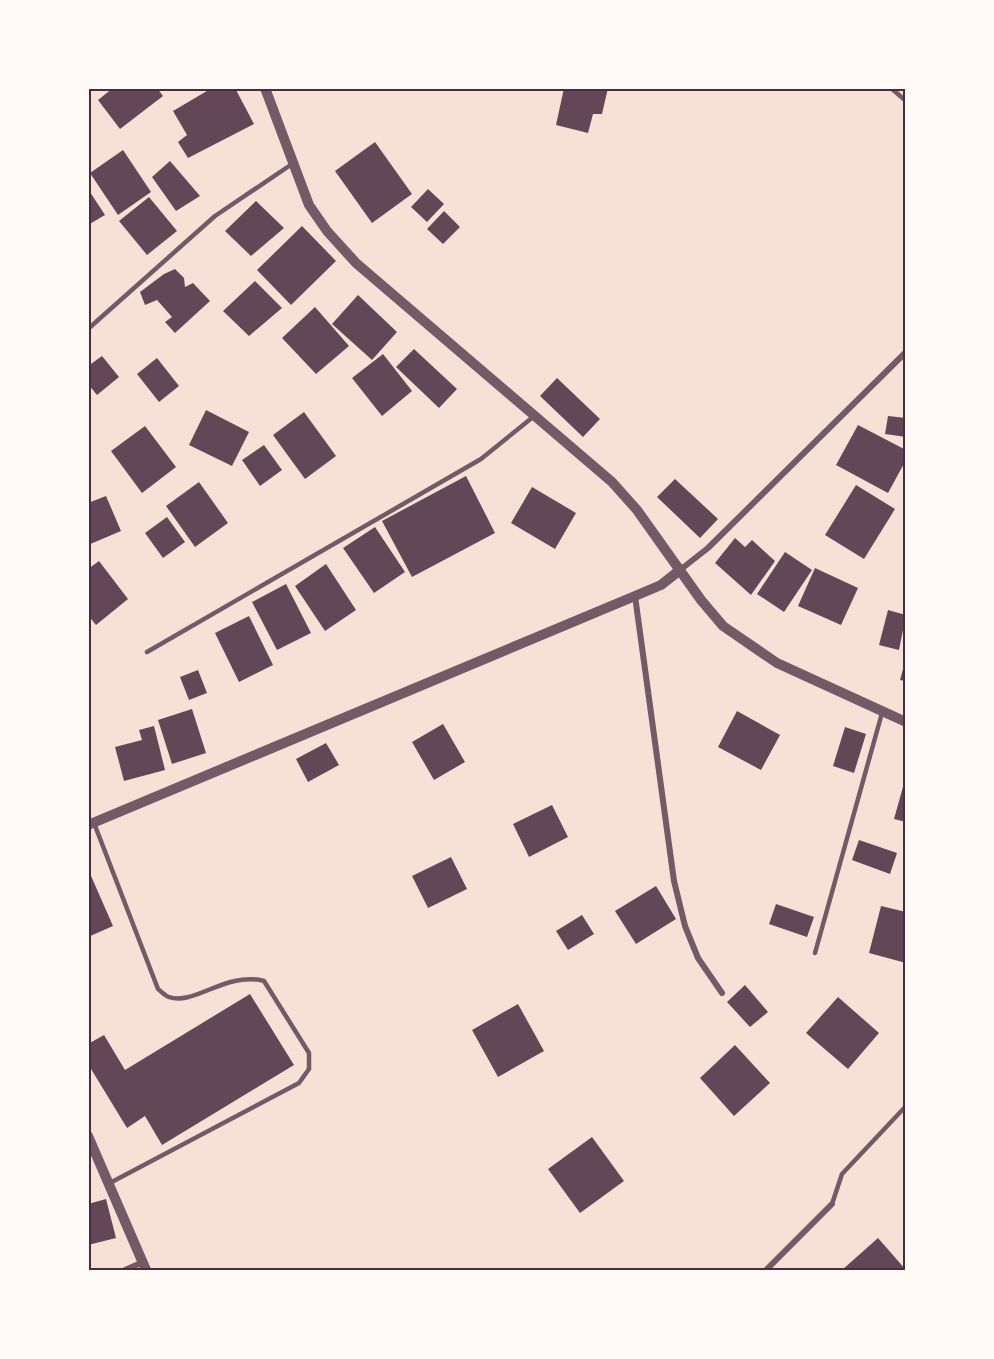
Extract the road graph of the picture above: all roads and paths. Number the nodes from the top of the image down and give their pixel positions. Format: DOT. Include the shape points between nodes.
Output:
graph roads {
  1 [pos="265,88"];
  2 [pos="891,88"];
  3 [pos="906,101"];
  4 [pos="292,164"];
  5 [pos="88,329"];
  6 [pos="906,352"];
  7 [pos="533,417"];
  8 [pos="680,570"];
  9 [pos="635,596"];
  10 [pos="147,652"];
  11 [pos="883,712"];
  12 [pos="906,722"];
  13 [pos="91,824"];
  14 [pos="815,953"];
  15 [pos="722,993"];
  16 [pos="906,1106"];
  17 [pos="88,1136"];
  18 [pos="108,1184"];
  19 [pos="832,1204"];
  20 [pos="143,1267"];
  21 [pos="125,1270"];
  22 [pos="766,1270"];
  1 -- 4 [label="street"];
  2 -- 3 [label="lane"];
  4 -- 5 [label="lane" via="215,216"];
  4 -- 7 [label="street" via="309,205 356,262"];
  6 -- 8 [label="street" via="708,548"];
  7 -- 8 [label="street" via="612,482"];
  7 -- 10 [label="lane" via="480,459"];
  8 -- 9 [label="street" via="661,585"];
  8 -- 11 [label="street" via="716,617 742,640 777,663"];
  9 -- 13 [label="street"];
  9 -- 15 [label="street" via="674,880 685,926 698,958"];
  11 -- 12 [label="street"];
  11 -- 14 [label="lane"];
  13 -- 18 [label="lane" via="158,989 169,997 186,998 238,978 264,981 309,1053 309,1069 299,1083"];
  16 -- 19 [label="lane" via="842,1174"];
  17 -- 18 [label="street"];
  18 -- 20 [label="street"];
  19 -- 22 [label="street"];
  20 -- 21 [label="street"];
}
